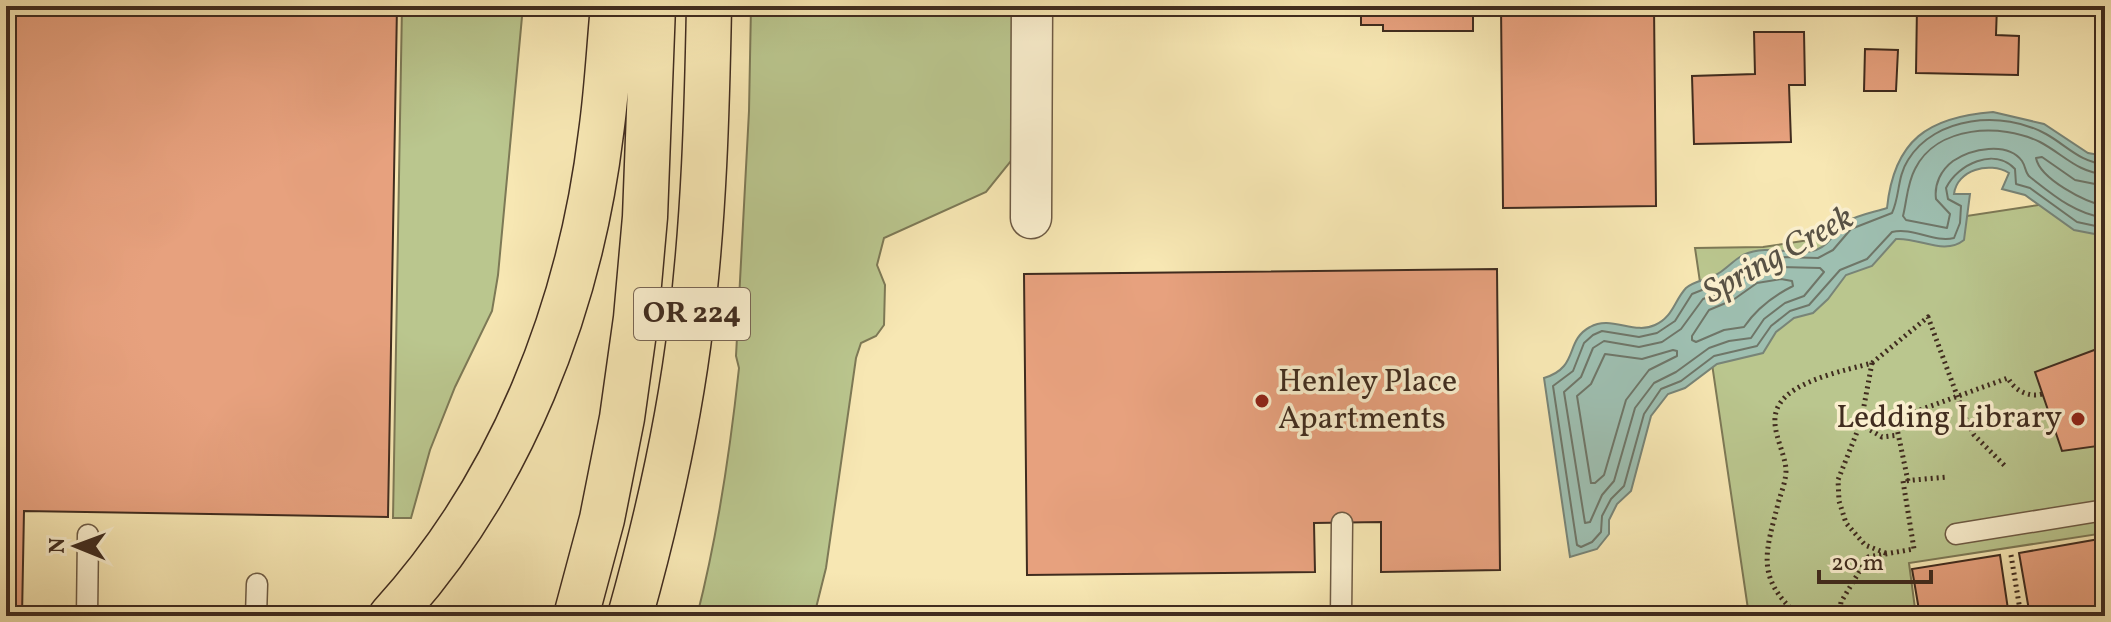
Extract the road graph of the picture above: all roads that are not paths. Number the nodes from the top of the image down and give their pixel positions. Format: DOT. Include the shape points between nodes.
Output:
graph roads {
  1 [pos="613,6"];
  2 [pos="653,6"];
  3 [pos="709,6"];
  4 [pos="1032,6"];
  5 [pos="1031,218"];
  6 [pos="2105,510"];
  7 [pos="1342,523"];
  8 [pos="1956,534"];
  9 [pos="88,535"];
  10 [pos="257,584"];
  11 [pos="87,616"];
  12 [pos="256,616"];
  13 [pos="391,616"];
  14 [pos="576,616"];
  15 [pos="630,616"];
  16 [pos="1341,616"];
  1 -- 13 [label="highway" via="601,135 583,231 546,360 510,442 467,518"];
  2 -- 14 [label="highway, OR 224" via="645,217 634,332 605,504"];
  3 -- 15 [label="highway, OR 224" via="691,322 676,426"];
  4 -- 5 [label="street"];
  6 -- 8 [label="lane"];
  7 -- 16 [label="lane"];
  9 -- 11 [label="lane"];
  10 -- 12 [label="lane"];
}
